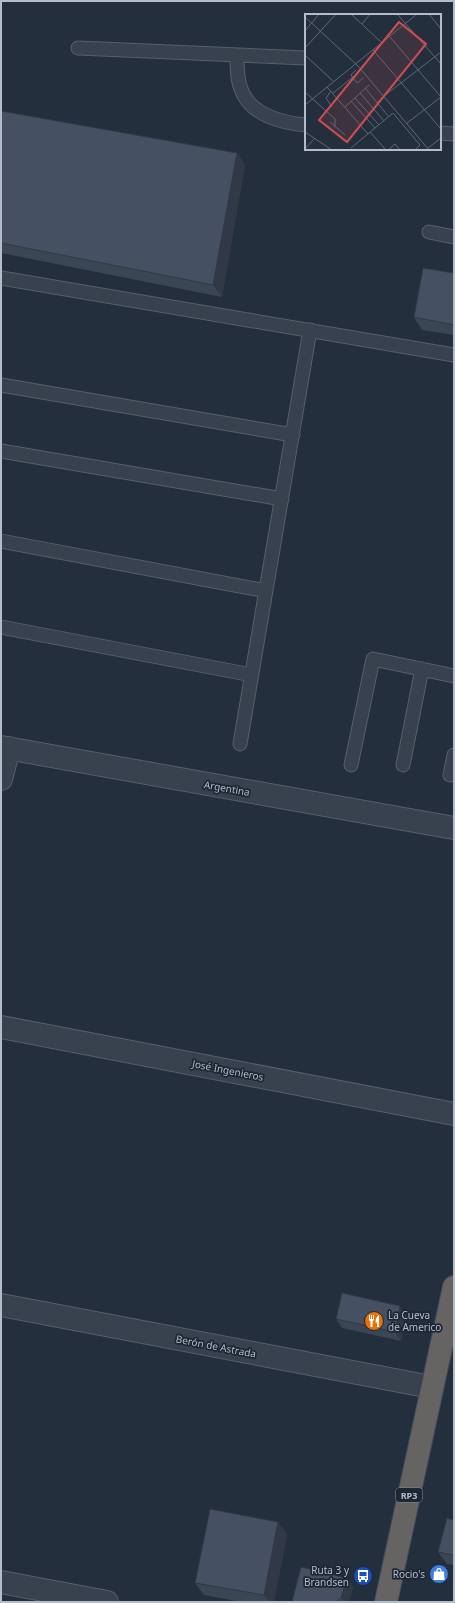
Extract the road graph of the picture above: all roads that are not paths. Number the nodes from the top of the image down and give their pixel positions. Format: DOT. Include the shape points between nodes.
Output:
graph roads {
  1 [pos="78,48"];
  2 [pos="237,55"];
  3 [pos="305,58"];
  4 [pos="305,125"];
  5 [pos="441,133"];
  6 [pos="454,134"];
  7 [pos="429,232"];
  8 [pos="454,237"];
  9 [pos="1,278"];
  10 [pos="310,330"];
  11 [pos="454,355"];
  12 [pos="1,385"];
  13 [pos="293,435"];
  14 [pos="1,451"];
  15 [pos="282,499"];
  16 [pos="1,541"];
  17 [pos="266,591"];
  18 [pos="1,627"];
  19 [pos="422,669"];
  20 [pos="252,675"];
  21 [pos="454,676"];
  22 [pos="240,744"];
  23 [pos="5,748"];
  24 [pos="454,754"];
  25 [pos="352,765"];
  26 [pos="403,765"];
  27 [pos="450,774"];
  28 [pos="1,779"];
  29 [pos="454,828"];
  30 [pos="1,1027"];
  31 [pos="454,1114"];
  32 [pos="454,1287"];
  33 [pos="1,1305"];
  34 [pos="431,1387"];
  35 [pos="1,1582"];
  36 [pos="107,1602"];
  37 [pos="386,1602"];
  1 -- 2 [label="lane"];
  2 -- 3 [label="lane"];
  2 -- 4 [label="lane" via="241,90 251,105 272,119"];
  5 -- 6 [label="lane"];
  7 -- 8 [label="lane"];
  9 -- 10 [label="lane"];
  10 -- 11 [label="lane"];
  10 -- 13 [label="lane"];
  12 -- 13 [label="lane"];
  13 -- 15 [label="lane"];
  14 -- 15 [label="lane"];
  15 -- 17 [label="lane"];
  16 -- 17 [label="lane"];
  17 -- 20 [label="lane"];
  18 -- 20 [label="lane"];
  19 -- 21 [label="lane"];
  19 -- 25 [label="lane" via="373,659"];
  19 -- 26 [label="lane"];
  20 -- 22 [label="lane"];
  23 -- 28 [label="street"];
  23 -- 29 [label="street, Argentina"];
  24 -- 27 [label="lane"];
  30 -- 31 [label="street, José Ingenieros"];
  32 -- 34 [label="highway, RP3"];
  33 -- 34 [label="street, Berón de Astrada"];
  34 -- 37 [label="highway, RP3"];
  35 -- 36 [label="street"];
}
